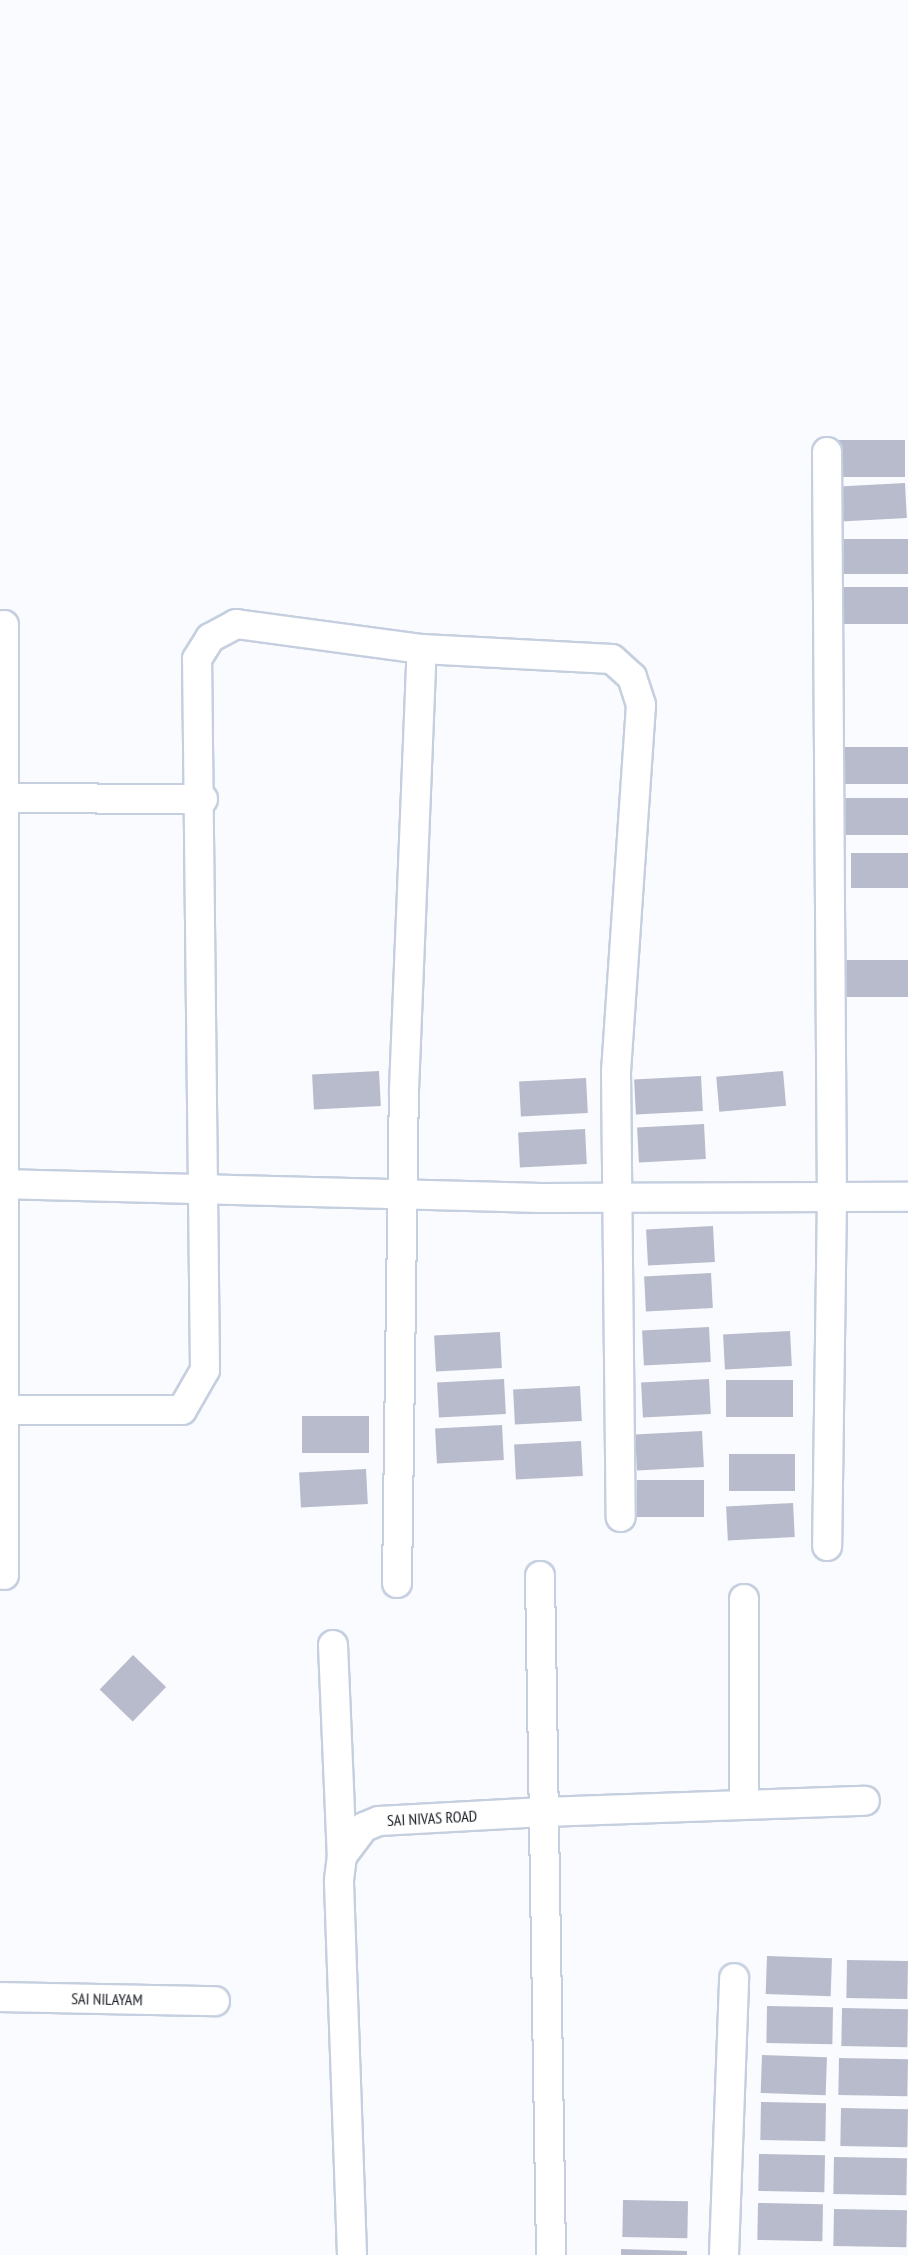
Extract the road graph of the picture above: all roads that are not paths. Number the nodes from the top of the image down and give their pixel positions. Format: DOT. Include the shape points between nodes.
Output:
graph roads {
  1 [pos="827,452"];
  2 [pos="3,625"];
  3 [pos="422,649"];
  4 [pos="2,798"];
  5 [pos="202,799"];
  6 [pos="1,954"];
  7 [pos="1,1184"];
  8 [pos="202,1189"];
  9 [pos="404,1194"];
  10 [pos="832,1197"];
  11 [pos="908,1197"];
  12 [pos="615,1198"];
  13 [pos="2,1410"];
  14 [pos="621,1517"];
  15 [pos="827,1546"];
  16 [pos="4,1575"];
  17 [pos="540,1576"];
  18 [pos="398,1583"];
  19 [pos="744,1599"];
  20 [pos="333,1645"];
  21 [pos="744,1801"];
  22 [pos="865,1801"];
  23 [pos="544,1812"];
  24 [pos="342,1856"];
  25 [pos="734,1978"];
  26 [pos="0,1996"];
  27 [pos="215,2001"];
  28 [pos="352,2255"];
  29 [pos="551,2255"];
  30 [pos="724,2255"];
  1 -- 10 [label="street"];
  2 -- 4 [label="street"];
  3 -- 5 [label="street" via="236,624 210,638 197,659"];
  3 -- 9 [label="street"];
  3 -- 12 [label="street" via="612,659 632,678 641,705 616,1072"];
  4 -- 5 [label="street"];
  4 -- 6 [label="street"];
  5 -- 8 [label="street"];
  6 -- 7 [label="street"];
  7 -- 8 [label="street"];
  7 -- 13 [label="street"];
  8 -- 9 [label="street"];
  8 -- 13 [label="street" via="206,1370 182,1410"];
  9 -- 12 [label="street"];
  9 -- 18 [label="street"];
  10 -- 11 [label="street"];
  10 -- 12 [label="street"];
  10 -- 15 [label="street"];
  12 -- 14 [label="street"];
  13 -- 16 [label="street"];
  17 -- 23 [label="street"];
  19 -- 21 [label="street"];
  20 -- 24 [label="street"];
  21 -- 22 [label="street, SAI NIVAS ROAD"];
  21 -- 23 [label="street, SAI NIVAS ROAD"];
  23 -- 24 [label="street, SAI NIVAS ROAD" via="379,1821 364,1827"];
  23 -- 29 [label="street"];
  24 -- 28 [label="street"];
  25 -- 30 [label="street"];
  26 -- 27 [label="street, SAI NILAYAM"];
}
